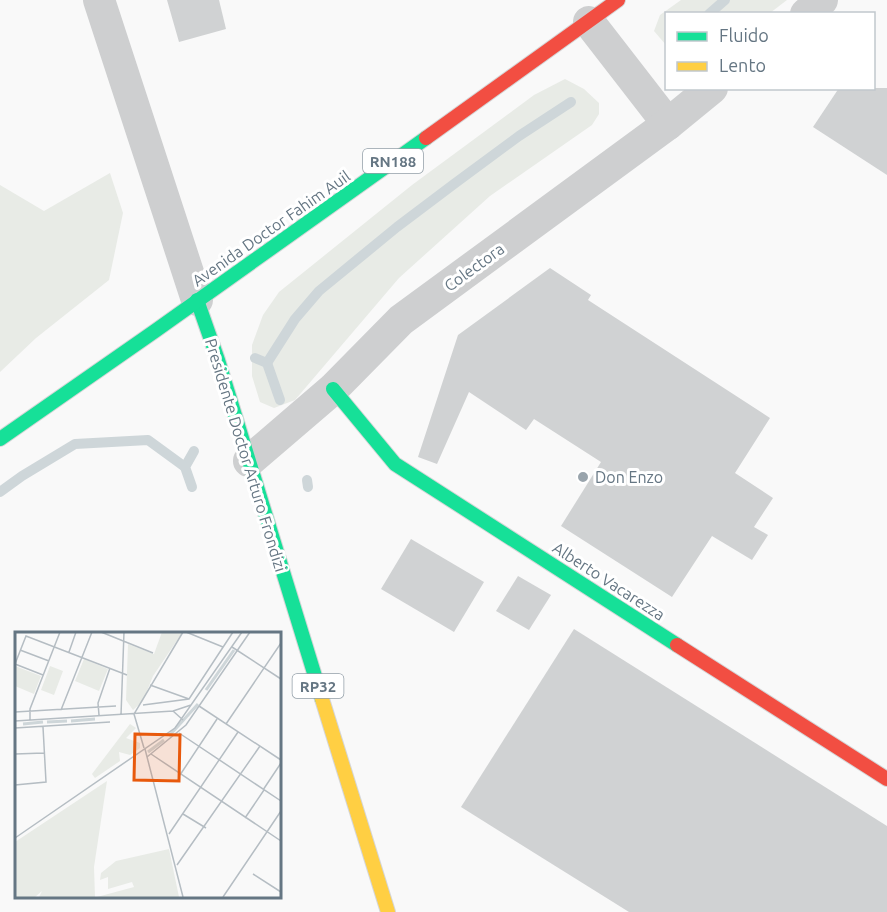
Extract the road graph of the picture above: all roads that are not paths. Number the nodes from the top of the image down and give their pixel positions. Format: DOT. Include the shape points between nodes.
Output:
graph roads {
  1 [pos="99,0"];
  2 [pos="618,0"];
  3 [pos="822,0"];
  4 [pos="808,12"];
  5 [pos="589,22"];
  6 [pos="710,90"];
  7 [pos="668,124"];
  8 [pos="197,300"];
  9 [pos="333,389"];
  10 [pos="0,439"];
  11 [pos="249,461"];
  12 [pos="887,779"];
  13 [pos="388,912"];
  1 -- 8 [label="street, Presidente Doctor Arturo Frondizi"];
  2 -- 5 [label="main road, Avenida Doctor Fahim Auil / RN188"];
  3 -- 4 [label="street"];
  5 -- 7 [label="street"];
  5 -- 8 [label="main road, Avenida Doctor Fahim Auil / RN188"];
  6 -- 7 [label="street, Colectora"];
  7 -- 9 [label="street, Colectora" via="401,321"];
  8 -- 10 [label="main road, Avenida Doctor Fahim Auil / RN188"];
  8 -- 11 [label="main road, Presidente Doctor Arturo Frondizi / RP32"];
  9 -- 11 [label="street, Colectora"];
  9 -- 12 [label="main road, Alberto Vacarezza" via="395,464"];
  11 -- 13 [label="main road, Presidente Doctor Arturo Frondizi / RP32"];
}
